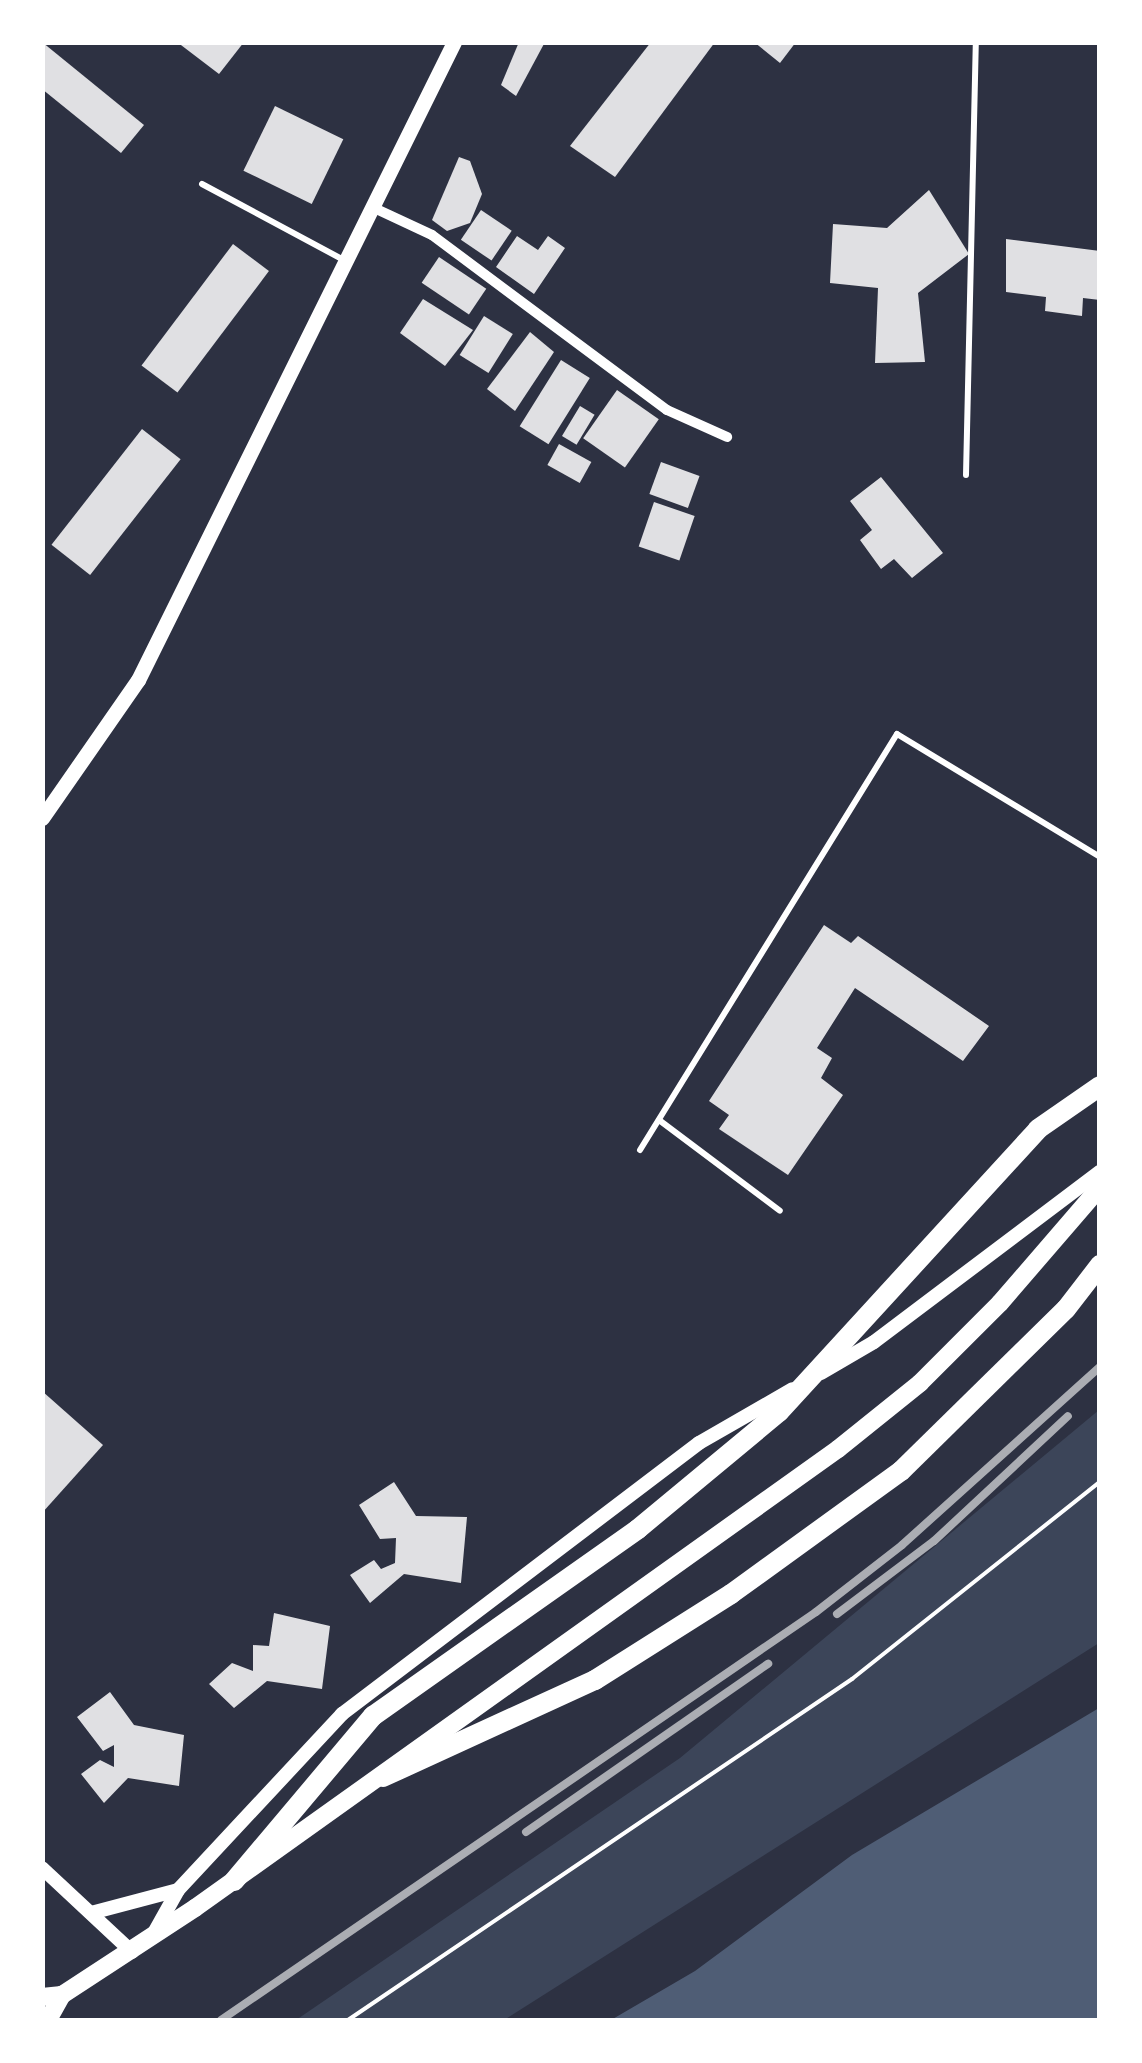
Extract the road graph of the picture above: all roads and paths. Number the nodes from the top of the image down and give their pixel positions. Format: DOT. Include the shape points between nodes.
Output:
graph roads {
  1 [pos="454,42"];
  2 [pos="976,42"];
  3 [pos="202,184"];
  4 [pos="372,207"];
  5 [pos="345,261"];
  6 [pos="728,437"];
  7 [pos="966,475"];
  8 [pos="42,818"];
  9 [pos="1100,856"];
  10 [pos="1100,1086"];
  11 [pos="659,1120"];
  12 [pos="640,1150"];
  13 [pos="1100,1172"];
  14 [pos="1100,1187"];
  15 [pos="780,1212"];
  16 [pos="1100,1265"];
  17 [pos="1100,1482"];
  18 [pos="383,1777"];
  19 [pos="42,1868"];
  20 [pos="234,1882"];
  21 [pos="178,1890"];
  22 [pos="91,1914"];
  23 [pos="152,1938"];
  24 [pos="132,1952"];
  25 [pos="62,1995"];
  26 [pos="42,1997"];
  27 [pos="48,2020"];
  28 [pos="348,2020"];
  1 -- 4 [label="main road"];
  2 -- 7 [label="lane"];
  3 -- 5 [label="lane"];
  4 -- 5 [label="main road"];
  4 -- 6 [label="street" via="432,235 667,410"];
  5 -- 8 [label="main road" via="138,680"];
  9 -- 11 [label="lane" via="897,734"];
  10 -- 20 [label="highway" via="1038,1129 779,1412 638,1529 372,1716"];
  11 -- 12 [label="lane"];
  11 -- 15 [label="lane"];
  13 -- 21 [label="street" via="874,1342 699,1443 342,1714"];
  14 -- 18 [label="main road" via="920,1383 716,1541"];
  16 -- 18 [label="highway" via="1066,1309 901,1471 731,1594 594,1680"];
  17 -- 28 [label="path" via="852,1679"];
  18 -- 20 [label="main road"];
  19 -- 22 [label="street"];
  20 -- 23 [label="main road"];
  21 -- 22 [label="street"];
  21 -- 23 [label="street"];
  22 -- 24 [label="street"];
  23 -- 24 [label="main road"];
  24 -- 25 [label="main road"];
  25 -- 26 [label="main road"];
  25 -- 27 [label="main road"];
}
